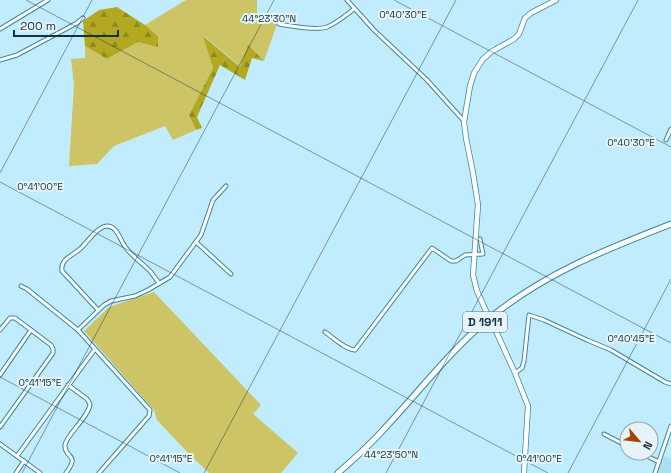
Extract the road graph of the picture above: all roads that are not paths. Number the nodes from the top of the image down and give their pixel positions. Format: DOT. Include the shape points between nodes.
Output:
graph roads {
  1 [pos="48,0"];
  2 [pos="347,0"];
  3 [pos="556,0"];
  4 [pos="354,9"];
  5 [pos="83,18"];
  6 [pos="280,24"];
  7 [pos="0,29"];
  8 [pos="0,60"];
  9 [pos="464,122"];
  10 [pos="671,129"];
  11 [pos="666,140"];
  12 [pos="226,186"];
  13 [pos="671,224"];
  14 [pos="480,239"];
  15 [pos="196,242"];
  16 [pos="474,254"];
  17 [pos="231,274"];
  18 [pos="160,283"];
  19 [pos="21,286"];
  20 [pos="98,310"];
  21 [pos="0,330"];
  22 [pos="31,330"];
  23 [pos="78,330"];
  24 [pos="325,332"];
  25 [pos="95,349"];
  26 [pos="515,373"];
  27 [pos="0,374"];
  28 [pos="671,384"];
  29 [pos="68,385"];
  30 [pos="671,426"];
  31 [pos="0,427"];
  32 [pos="604,434"];
  33 [pos="619,442"];
  34 [pos="0,444"];
  35 [pos="17,456"];
  36 [pos="24,461"];
  37 [pos="659,462"];
  38 [pos="16,473"];
  39 [pos="40,473"];
  40 [pos="66,473"];
  41 [pos="99,473"];
  42 [pos="338,473"];
  43 [pos="524,473"];
  44 [pos="655,473"];
  1 -- 7 [label="street"];
  2 -- 4 [label="street"];
  3 -- 9 [label="street" via="531,12 519,34 490,52 478,65 470,86"];
  4 -- 6 [label="street" via="327,27 295,28"];
  4 -- 9 [label="street" via="426,80"];
  5 -- 8 [label="street" via="17,55"];
  9 -- 16 [label="street" via="478,205"];
  10 -- 11 [label="street"];
  12 -- 15 [label="street" via="213,200 204,228"];
  13 -- 42 [label="main road, D 1911" via="583,260 550,277 486,321 383,430"];
  14 -- 16 [label="street" via="483,254"];
  15 -- 17 [label="street"];
  15 -- 18 [label="street" via="175,272"];
  16 -- 24 [label="street" via="451,261 432,248 355,350"];
  16 -- 26 [label="street, bridge" via="475,284"];
  18 -- 20 [label="street" via="135,296 111,301"];
  18 -- 20 [label="street" via="124,245 121,237 112,228 104,227 67,258 62,267 62,271"];
  19 -- 23 [label="street"];
  20 -- 23 [label="street"];
  21 -- 22 [label="street" via="12,317"];
  22 -- 27 [label="street"];
  22 -- 31 [label="street" via="51,345 53,353"];
  23 -- 25 [label="street"];
  25 -- 29 [label="street"];
  25 -- 41 [label="street" via="150,410 149,416"];
  26 -- 28 [label="street" via="522,368 524,361 529,315 611,350"];
  26 -- 43 [label="street" via="528,406"];
  29 -- 35 [label="street"];
  29 -- 40 [label="street" via="90,404 66,442 66,450 73,459"];
  30 -- 37 [label="street"];
  32 -- 33 [label="street"];
  34 -- 35 [label="street"];
  35 -- 36 [label="street"];
  36 -- 38 [label="street"];
  36 -- 39 [label="street"];
  37 -- 44 [label="street"];
}
